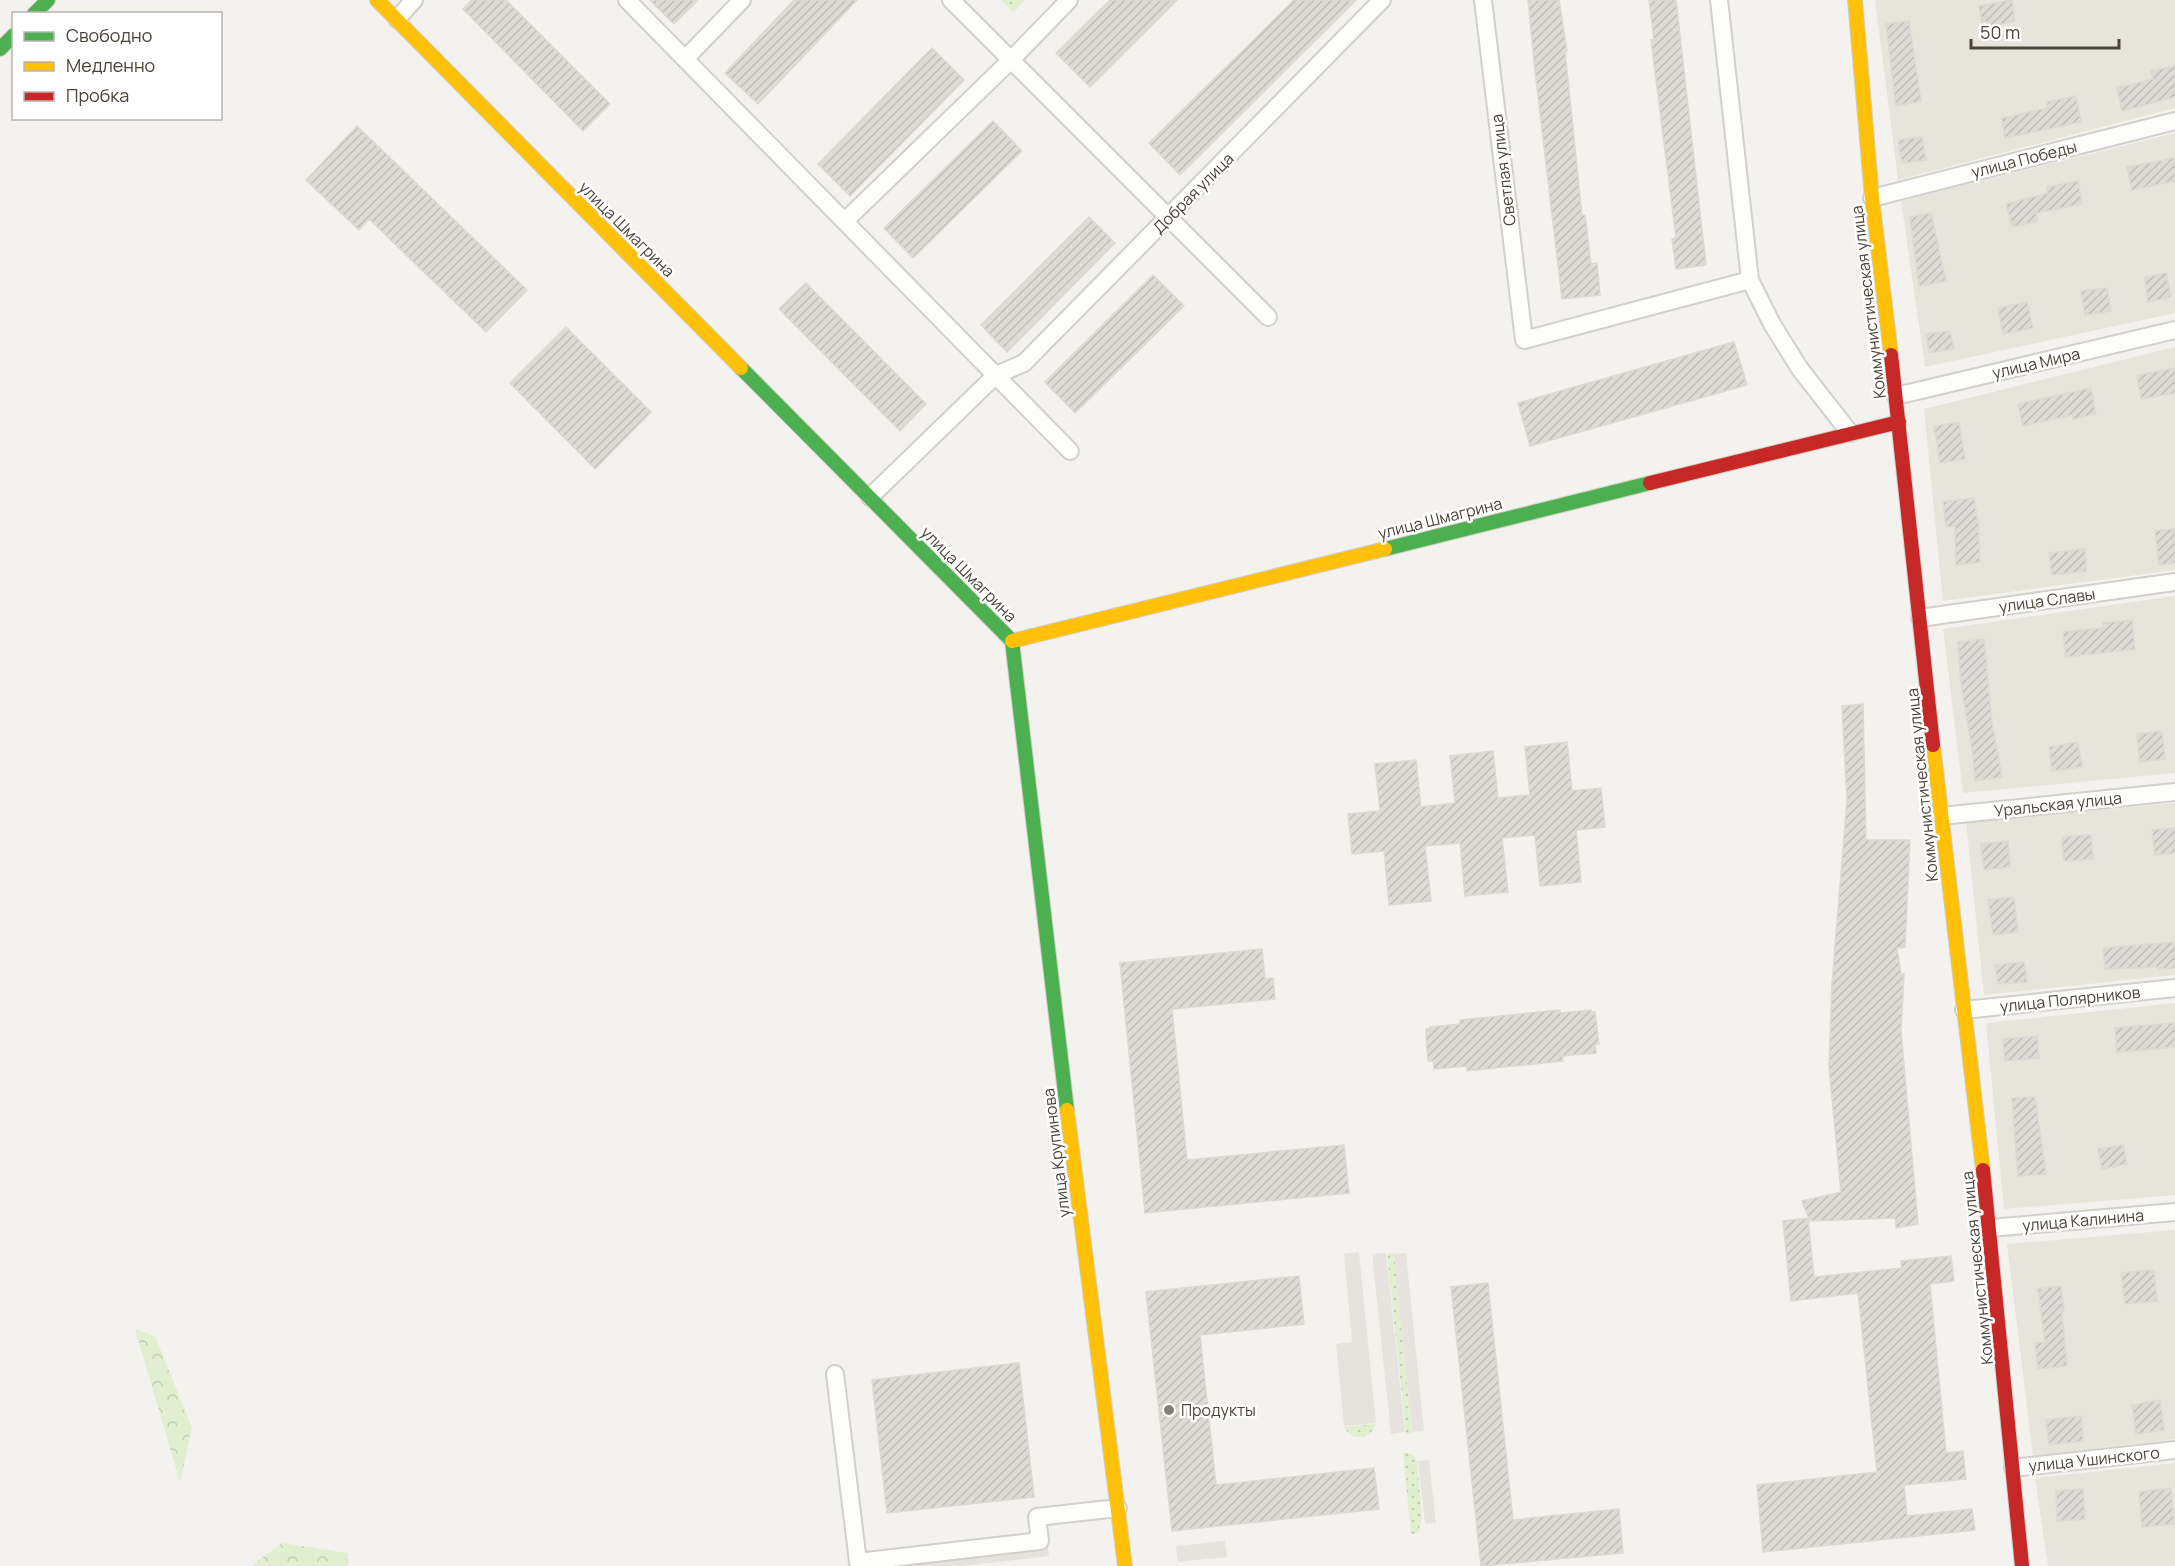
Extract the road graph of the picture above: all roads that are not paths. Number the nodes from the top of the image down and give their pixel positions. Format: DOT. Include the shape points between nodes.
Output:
graph roads {
  1 [pos="48,0"];
  2 [pos="377,0"];
  3 [pos="414,0"];
  4 [pos="627,0"];
  5 [pos="742,0"];
  6 [pos="951,0"];
  7 [pos="1069,0"];
  8 [pos="1382,0"];
  9 [pos="1483,0"];
  10 [pos="1719,0"];
  11 [pos="1855,0"];
  12 [pos="36,12"];
  13 [pos="397,19"];
  14 [pos="12,37"];
  15 [pos="0,49"];
  16 [pos="685,59"];
  17 [pos="1012,59"];
  18 [pos="2175,121"];
  19 [pos="1872,198"];
  20 [pos="1169,217"];
  21 [pos="845,221"];
  22 [pos="1749,280"];
  23 [pos="1268,317"];
  24 [pos="2175,330"];
  25 [pos="996,375"];
  26 [pos="1896,396"];
  27 [pos="1899,422"];
  28 [pos="1850,433"];
  29 [pos="1070,451"];
  30 [pos="870,497"];
  31 [pos="2175,582"];
  32 [pos="1920,618"];
  33 [pos="1012,641"];
  34 [pos="2175,792"];
  35 [pos="1941,816"];
  36 [pos="2175,988"];
  37 [pos="1964,1010"];
  38 [pos="2175,1212"];
  39 [pos="1990,1228"];
  40 [pos="835,1374"];
  41 [pos="2175,1450"];
  42 [pos="2013,1468"];
  43 [pos="1118,1508"];
  44 [pos="1125,1566"];
  45 [pos="2022,1566"];
  1 -- 12 [label="street"];
  2 -- 13 [label="street, улица Шмагрина"];
  3 -- 13 [label="street"];
  4 -- 16 [label="street"];
  5 -- 16 [label="street"];
  6 -- 17 [label="street"];
  7 -- 17 [label="street"];
  8 -- 20 [label="street, Добрая улица"];
  9 -- 22 [label="street, Светлая улица" via="1524,340"];
  10 -- 22 [label="street"];
  11 -- 19 [label="street, Коммунистическая улица"];
  13 -- 30 [label="street, улица Шмагрина"];
  14 -- 15 [label="street"];
  16 -- 21 [label="street"];
  17 -- 20 [label="street"];
  17 -- 21 [label="street"];
  18 -- 19 [label="street, улица Победы"];
  19 -- 26 [label="street, Коммунистическая улица"];
  20 -- 23 [label="street"];
  20 -- 25 [label="street, Добрая улица" via="1024,363"];
  21 -- 25 [label="street"];
  22 -- 28 [label="street" via="1800,369"];
  24 -- 26 [label="street, улица Мира"];
  25 -- 29 [label="street"];
  25 -- 30 [label="street, Добрая улица"];
  26 -- 27 [label="street, Коммунистическая улица"];
  27 -- 28 [label="street, улица Шмагрина"];
  27 -- 32 [label="street, Коммунистическая улица"];
  28 -- 33 [label="street, улица Шмагрина"];
  30 -- 33 [label="street, улица Шмагрина"];
  31 -- 32 [label="street, улица Славы"];
  32 -- 35 [label="street, Коммунистическая улица"];
  33 -- 43 [label="street, улица Крупинова"];
  34 -- 35 [label="street, Уральская улица"];
  35 -- 37 [label="street, Коммунистическая улица"];
  36 -- 37 [label="street, улица Полярников"];
  37 -- 39 [label="street, Коммунистическая улица"];
  38 -- 39 [label="street, улица Калинина"];
  39 -- 42 [label="street, Коммунистическая улица"];
  40 -- 43 [label="street" via="858,1562 1040,1541 1037,1517"];
  41 -- 42 [label="street, улица Ушинского"];
  42 -- 45 [label="street, Коммунистическая улица"];
  43 -- 44 [label="street, улица Крупинова"];
}
